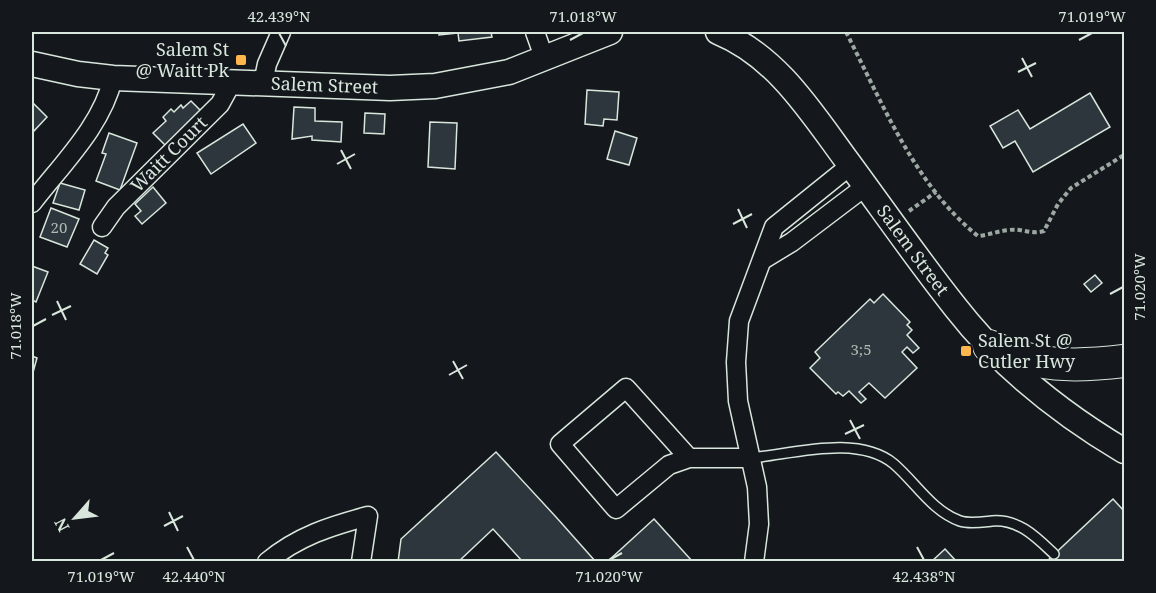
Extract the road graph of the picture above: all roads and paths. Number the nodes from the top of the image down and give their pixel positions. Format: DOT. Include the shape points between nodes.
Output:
graph roads {
  1 [pos="281,32"];
  2 [pos="535,32"];
  3 [pos="610,32"];
  4 [pos="718,32"];
  5 [pos="846,32"];
  6 [pos="545,60"];
  7 [pos="32,64"];
  8 [pos="113,78"];
  9 [pos="232,82"];
  10 [pos="263,83"];
  11 [pos="1125,155"];
  12 [pos="851,165"];
  13 [pos="866,186"];
  14 [pos="936,192"];
  15 [pos="32,203"];
  16 [pos="909,211"];
  17 [pos="102,227"];
  18 [pos="764,259"];
  19 [pos="989,346"];
  20 [pos="1125,361"];
  21 [pos="1125,451"];
  22 [pos="689,458"];
  23 [pos="751,458"];
  24 [pos="1054,555"];
  25 [pos="267,561"];
  26 [pos="361,561"];
  27 [pos="754,561"];
  1 -- 10 [label="street"];
  2 -- 6 [label="street"];
  3 -- 6 [label="main road, Salem Street"];
  4 -- 12 [label="main road, Salem Street" via="749,48 777,71"];
  5 -- 14 [label="path" via="902,140"];
  6 -- 10 [label="main road, Salem Street" via="490,78 435,86"];
  7 -- 8 [label="main road, Salem Street"];
  8 -- 9 [label="main road, Salem Street"];
  8 -- 15 [label="street" via="99,116"];
  9 -- 10 [label="main road, Salem Street"];
  9 -- 17 [label="street, Waitt Court" via="220,104 116,207"];
  11 -- 14 [label="path" via="1071,188 1044,231 1034,234 1023,229 978,236 960,222"];
  12 -- 13 [label="main road, Salem Street"];
  12 -- 18 [label="street" via="774,227"];
  13 -- 18 [label="street" via="792,243"];
  13 -- 19 [label="main road, Salem Street" via="955,308"];
  14 -- 16 [label="path"];
  18 -- 23 [label="street" via="740,321 736,362 738,400"];
  19 -- 20 [label="highway" via="1015,358 1065,366"];
  19 -- 21 [label="main road, Salem Street" via="1040,395"];
  22 -- 22 [label="street" via="669,465 616,509 560,444 626,388"];
  22 -- 23 [label="street"];
  23 -- 24 [label="lane" via="813,449 868,451 892,462 937,509 961,522 998,520 1017,524 1035,535"];
  23 -- 27 [label="street" via="759,524"];
  25 -- 26 [label="street" via="289,544 325,528 368,516"];
}
